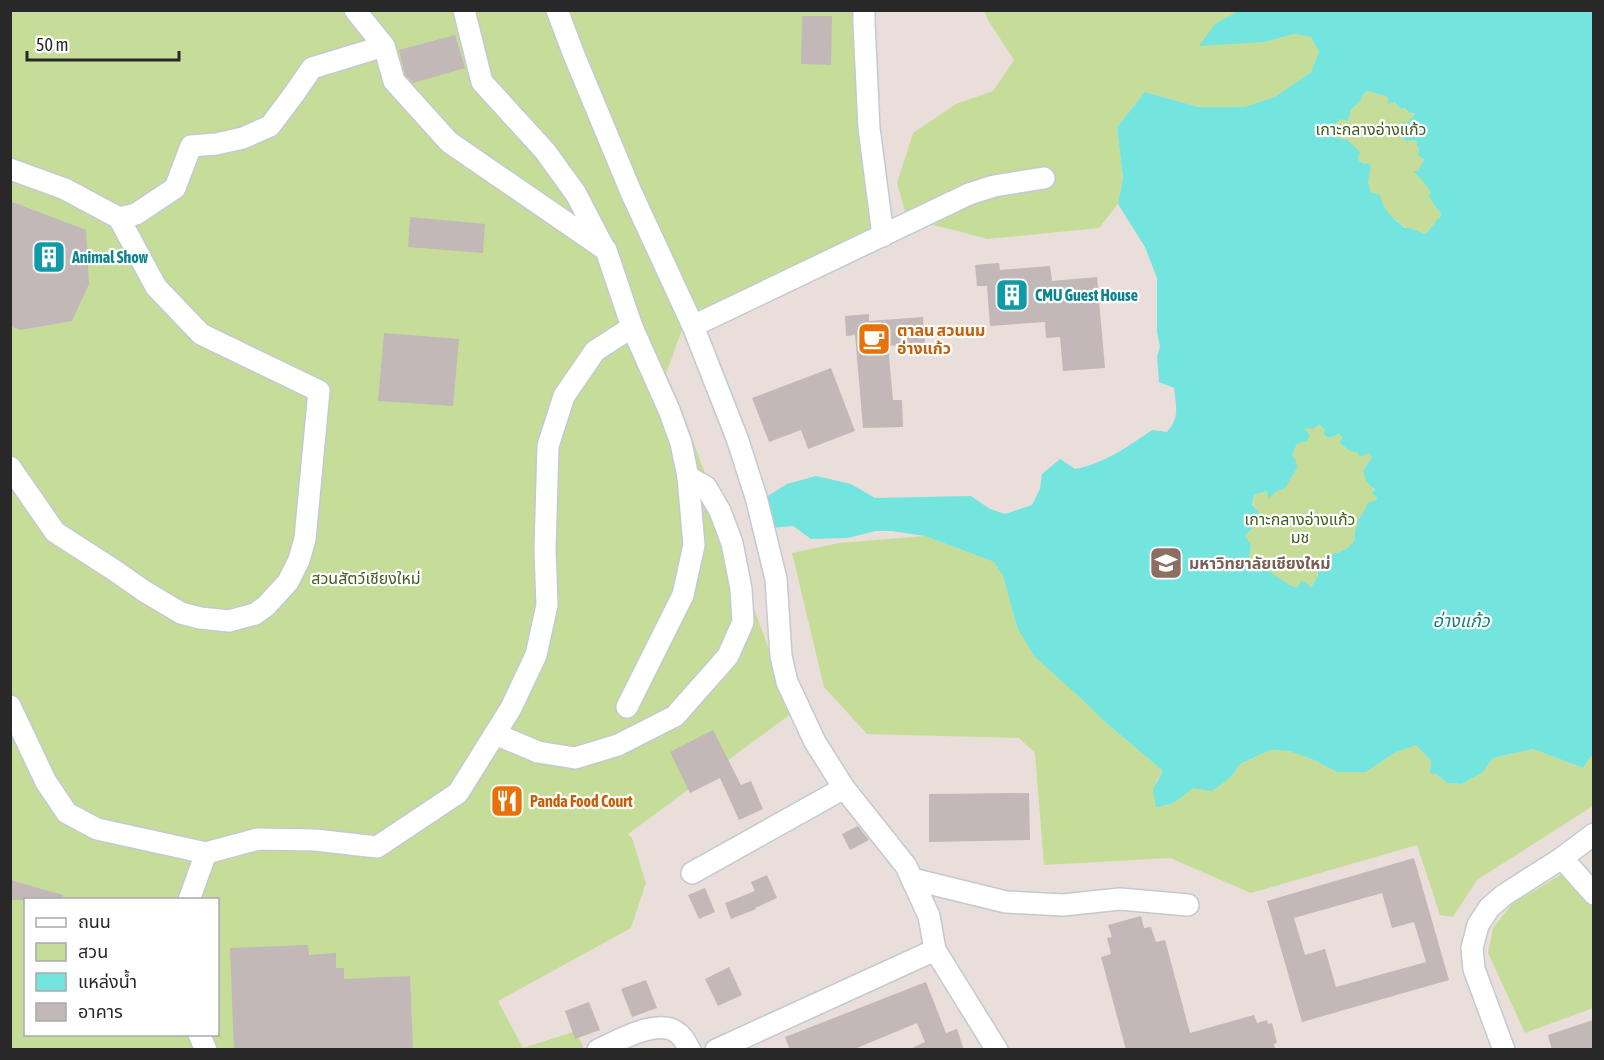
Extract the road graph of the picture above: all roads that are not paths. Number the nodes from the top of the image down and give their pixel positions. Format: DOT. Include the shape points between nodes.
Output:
graph roads {
  1 [pos="355,10"];
  2 [pos="464,10"];
  3 [pos="557,10"];
  4 [pos="864,10"];
  5 [pos="384,46"];
  6 [pos="10,169"];
  7 [pos="1044,178"];
  8 [pos="119,218"];
  9 [pos="883,236"];
  10 [pos="606,250"];
  11 [pos="693,326"];
  12 [pos="632,327"];
  13 [pos="10,467"];
  14 [pos="688,477"];
  15 [pos="10,706"];
  16 [pos="627,706"];
  17 [pos="495,734"];
  18 [pos="844,788"];
  19 [pos="1593,834"];
  20 [pos="206,853"];
  21 [pos="1562,858"];
  22 [pos="692,873"];
  23 [pos="912,879"];
  24 [pos="1593,894"];
  25 [pos="190,898"];
  26 [pos="1188,905"];
  27 [pos="935,950"];
  28 [pos="199,1036"];
  29 [pos="600,1049"];
  30 [pos="206,1050"];
  31 [pos="690,1050"];
  32 [pos="716,1050"];
  33 [pos="997,1050"];
  34 [pos="1504,1050"];
  1 -- 5 [label="street"];
  2 -- 10 [label="street" via="482,82 545,152 576,194"];
  3 -- 11 [label="street" via="631,192"];
  4 -- 9 [label="street" via="869,128"];
  5 -- 8 [label="street" via="312,68 270,126 243,138 191,146 175,188 136,214"];
  5 -- 10 [label="street" via="394,81 449,142"];
  6 -- 8 [label="street" via="65,189"];
  7 -- 9 [label="street" via="969,194"];
  8 -- 13 [label="street" via="156,287 201,334 319,391 305,539 299,561 288,582 255,614 229,621 181,613 55,532"];
  9 -- 11 [label="street"];
  10 -- 12 [label="street"];
  11 -- 18 [label="street" via="756,497 776,579 781,656 788,682 815,742"];
  12 -- 14 [label="street" via="669,410"];
  12 -- 17 [label="street" via="595,351 564,396 548,446 547,605 536,655 512,708"];
  14 -- 16 [label="street" via="694,545 683,595"];
  14 -- 17 [label="street" via="706,488 732,543 743,622 728,656 675,716 618,745 575,758 538,752"];
  15 -- 20 [label="street" via="46,782 67,813 97,829"];
  17 -- 20 [label="street" via="458,793 377,847 258,839"];
  18 -- 22 [label="street"];
  18 -- 23 [label="street"];
  19 -- 21 [label="street"];
  20 -- 25 [label="street"];
  21 -- 24 [label="street"];
  21 -- 34 [label="street" via="1504,895 1489,908 1478,926 1472,948 1474,969"];
  23 -- 26 [label="street" via="1006,902 1063,905 1120,899"];
  23 -- 27 [label="street" via="929,916"];
  27 -- 32 [label="street"];
  27 -- 33 [label="street"];
  28 -- 30 [label="street"];
  29 -- 31 [label="street" via="646,1029 667,1028 679,1033"];
}
